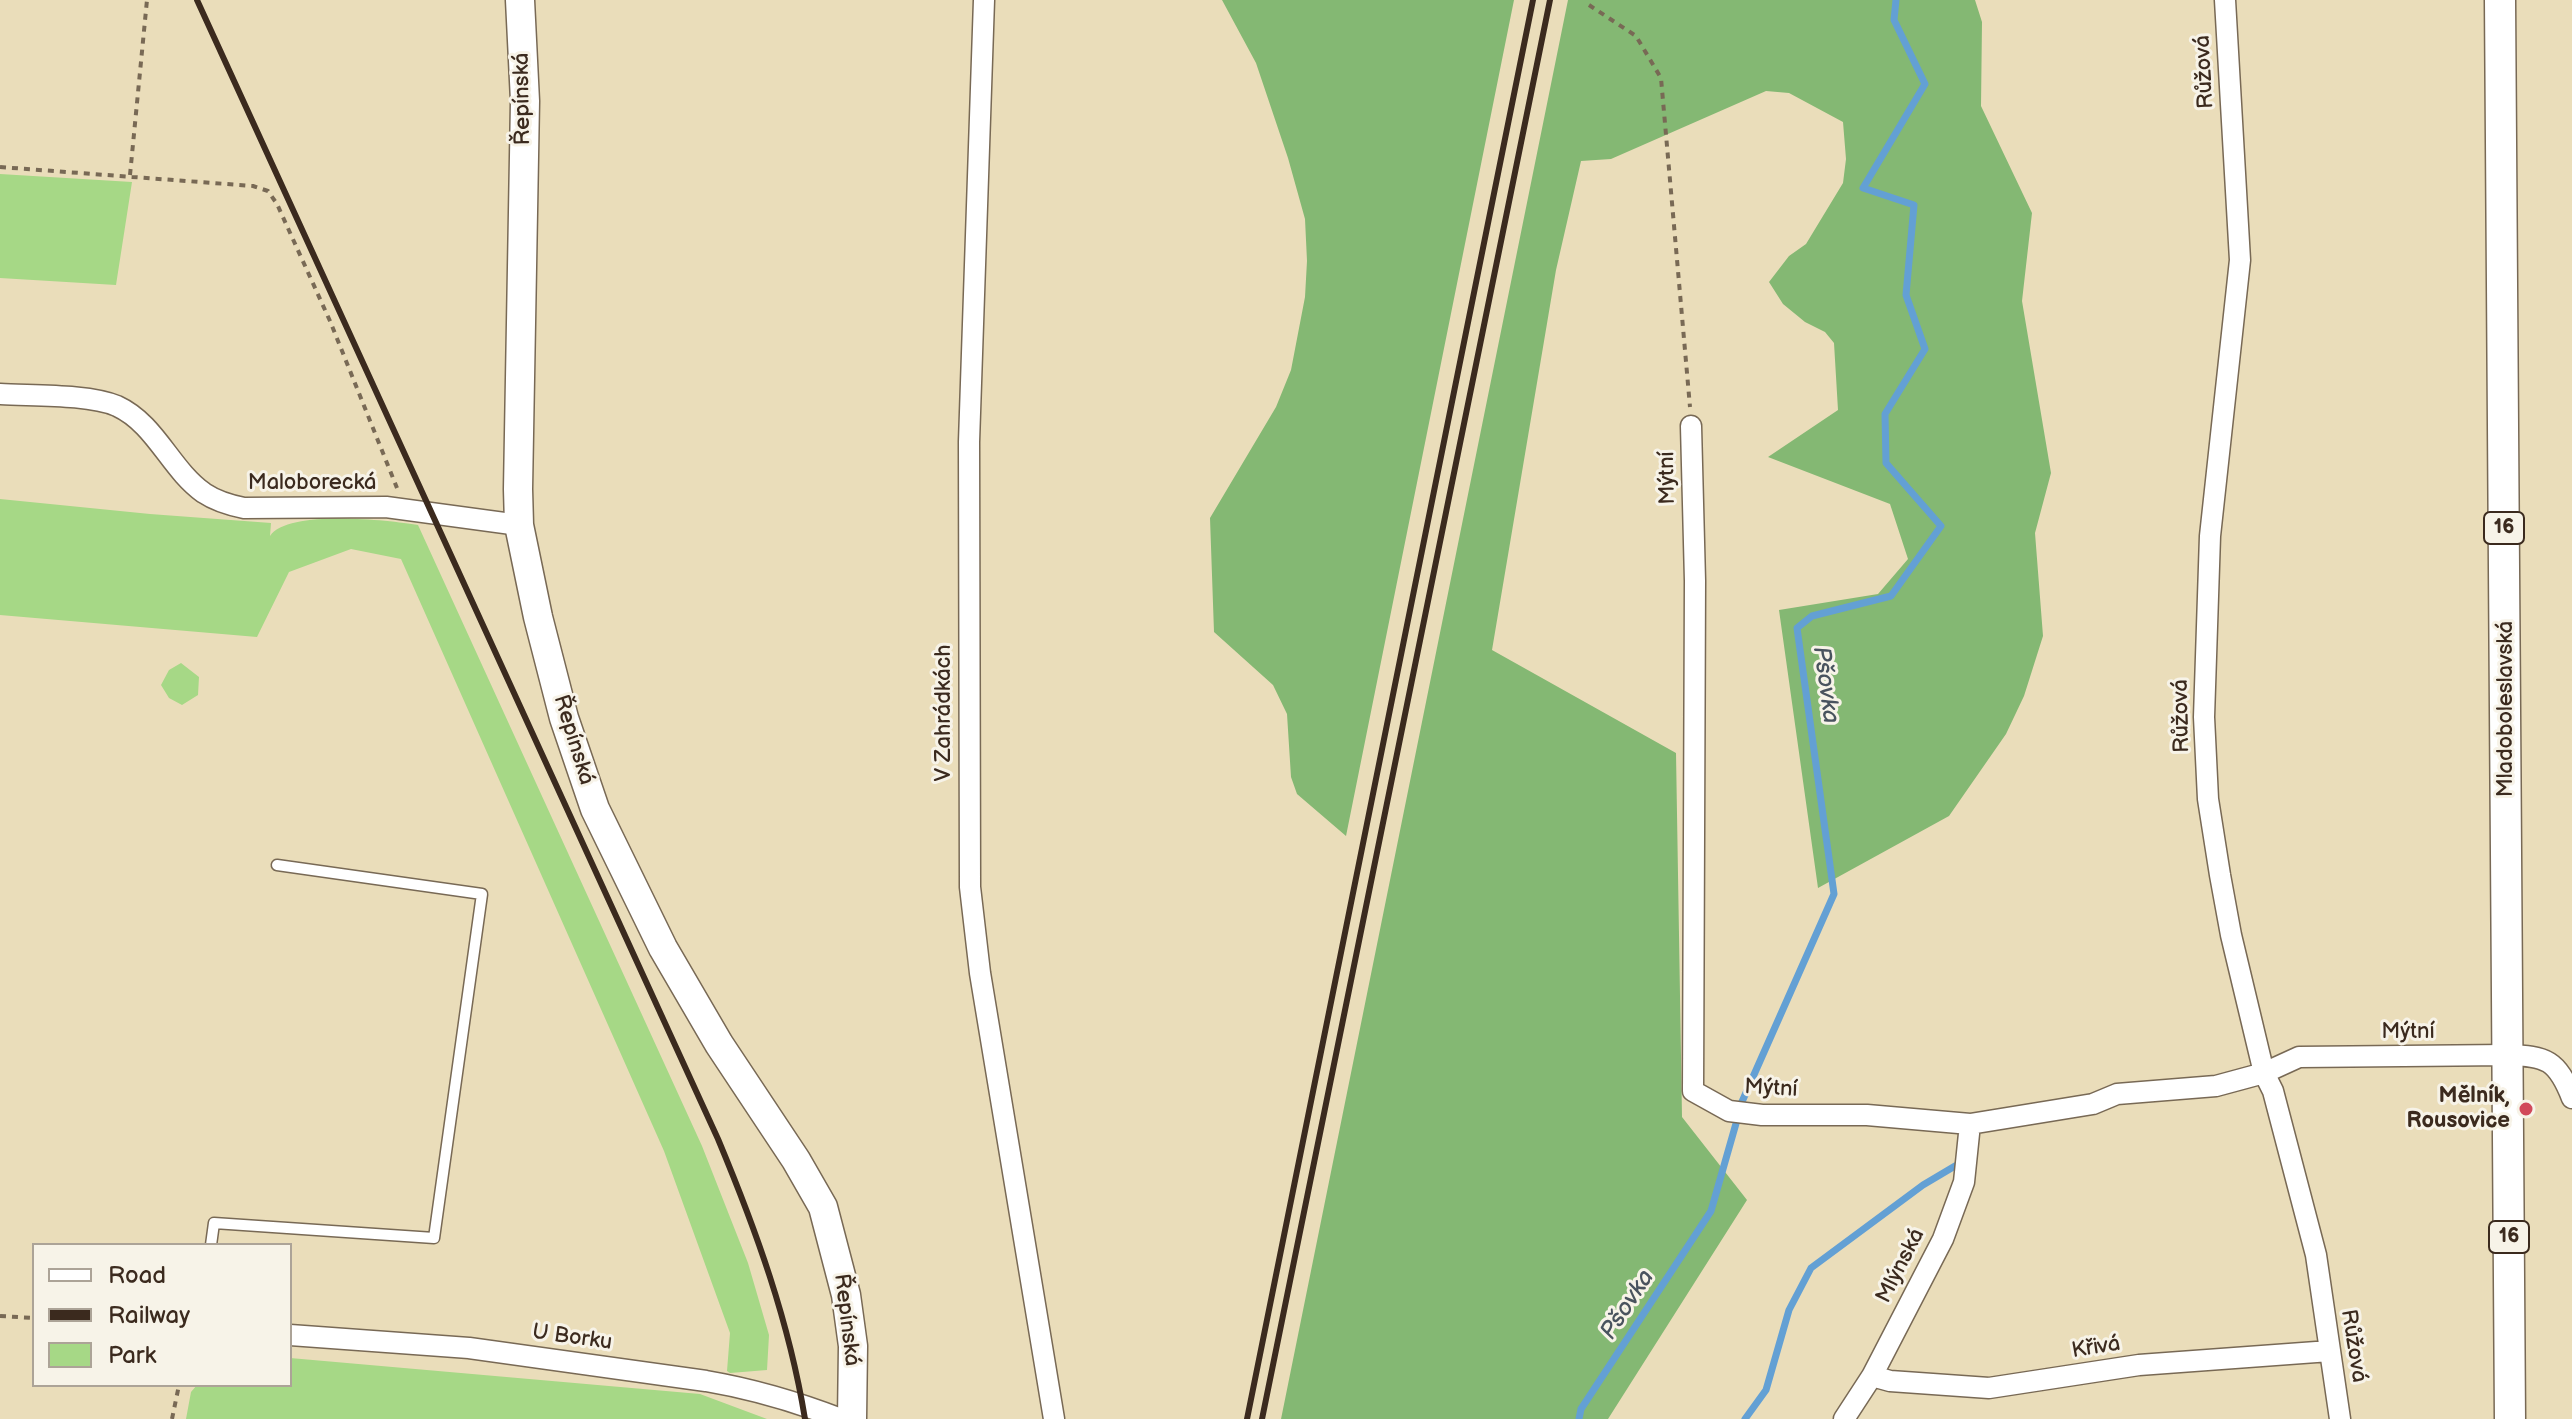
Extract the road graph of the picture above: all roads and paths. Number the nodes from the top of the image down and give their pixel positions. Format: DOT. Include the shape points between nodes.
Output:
graph roads {
  1 [pos="147,0"];
  2 [pos="520,0"];
  3 [pos="984,0"];
  4 [pos="2225,0"];
  5 [pos="2500,0"];
  6 [pos="1589,5"];
  7 [pos="0,167"];
  8 [pos="130,175"];
  9 [pos="0,394"];
  10 [pos="1691,426"];
  11 [pos="405,510"];
  12 [pos="519,525"];
  13 [pos="277,865"];
  14 [pos="2507,1055"];
  15 [pos="2264,1073"];
  16 [pos="2572,1098"];
  17 [pos="1970,1124"];
  18 [pos="211,1243"];
  19 [pos="0,1316"];
  20 [pos="32,1318"];
  21 [pos="292,1335"];
  22 [pos="2330,1351"];
  23 [pos="1872,1376"];
  24 [pos="179,1387"];
  25 [pos="172,1419"];
  26 [pos="841,1419"];
  27 [pos="852,1419"];
  28 [pos="1054,1419"];
  29 [pos="1844,1419"];
  30 [pos="2340,1419"];
  31 [pos="2510,1419"];
  1 -- 8 [label="path"];
  2 -- 12 [label="street, Řepínská" via="525,101"];
  3 -- 28 [label="street, V Zahrádkách" via="969,442 970,887"];
  4 -- 15 [label="street, Růžová" via="2240,260 2210,536 2204,717 2208,799 2220,875"];
  5 -- 14 [label="main road, Mladoboleslavská / 16"];
  6 -- 10 [label="path" via="1636,36 1661,78"];
  7 -- 8 [label="path"];
  8 -- 11 [label="path" via="268,191 330,321"];
  9 -- 11 [label="street, Maloborecká" via="115,405 155,438 187,479 223,504"];
  10 -- 17 [label="street, Mýtní" via="1693,1091 1729,1111 1762,1115 1867,1115"];
  11 -- 12 [label="street, Maloborecká"];
  12 -- 27 [label="street, Řepínská" via="564,718 595,809 663,948 823,1207 853,1346"];
  13 -- 18 [label="lane" via="482,894 434,1238 214,1223"];
  14 -- 15 [label="street, Mýtní" via="2299,1057"];
  14 -- 16 [label="street, Mýtní" via="2538,1056 2554,1066"];
  14 -- 31 [label="main road, Mladoboleslavská / 16"];
  15 -- 17 [label="street, Mýtní" via="2216,1086 2117,1094 2093,1104"];
  15 -- 22 [label="street, Růžová" via="2316,1255"];
  17 -- 23 [label="street, Mlýnská" via="1964,1182 1943,1239"];
  19 -- 20 [label="path"];
  21 -- 26 [label="street, U Borku" via="469,1348 706,1381 803,1404"];
  22 -- 23 [label="street, Křivá" via="2139,1365 1989,1388"];
  22 -- 30 [label="street, Růžová"];
  23 -- 29 [label="street, Mlýnská"];
  24 -- 25 [label="path"];
}
